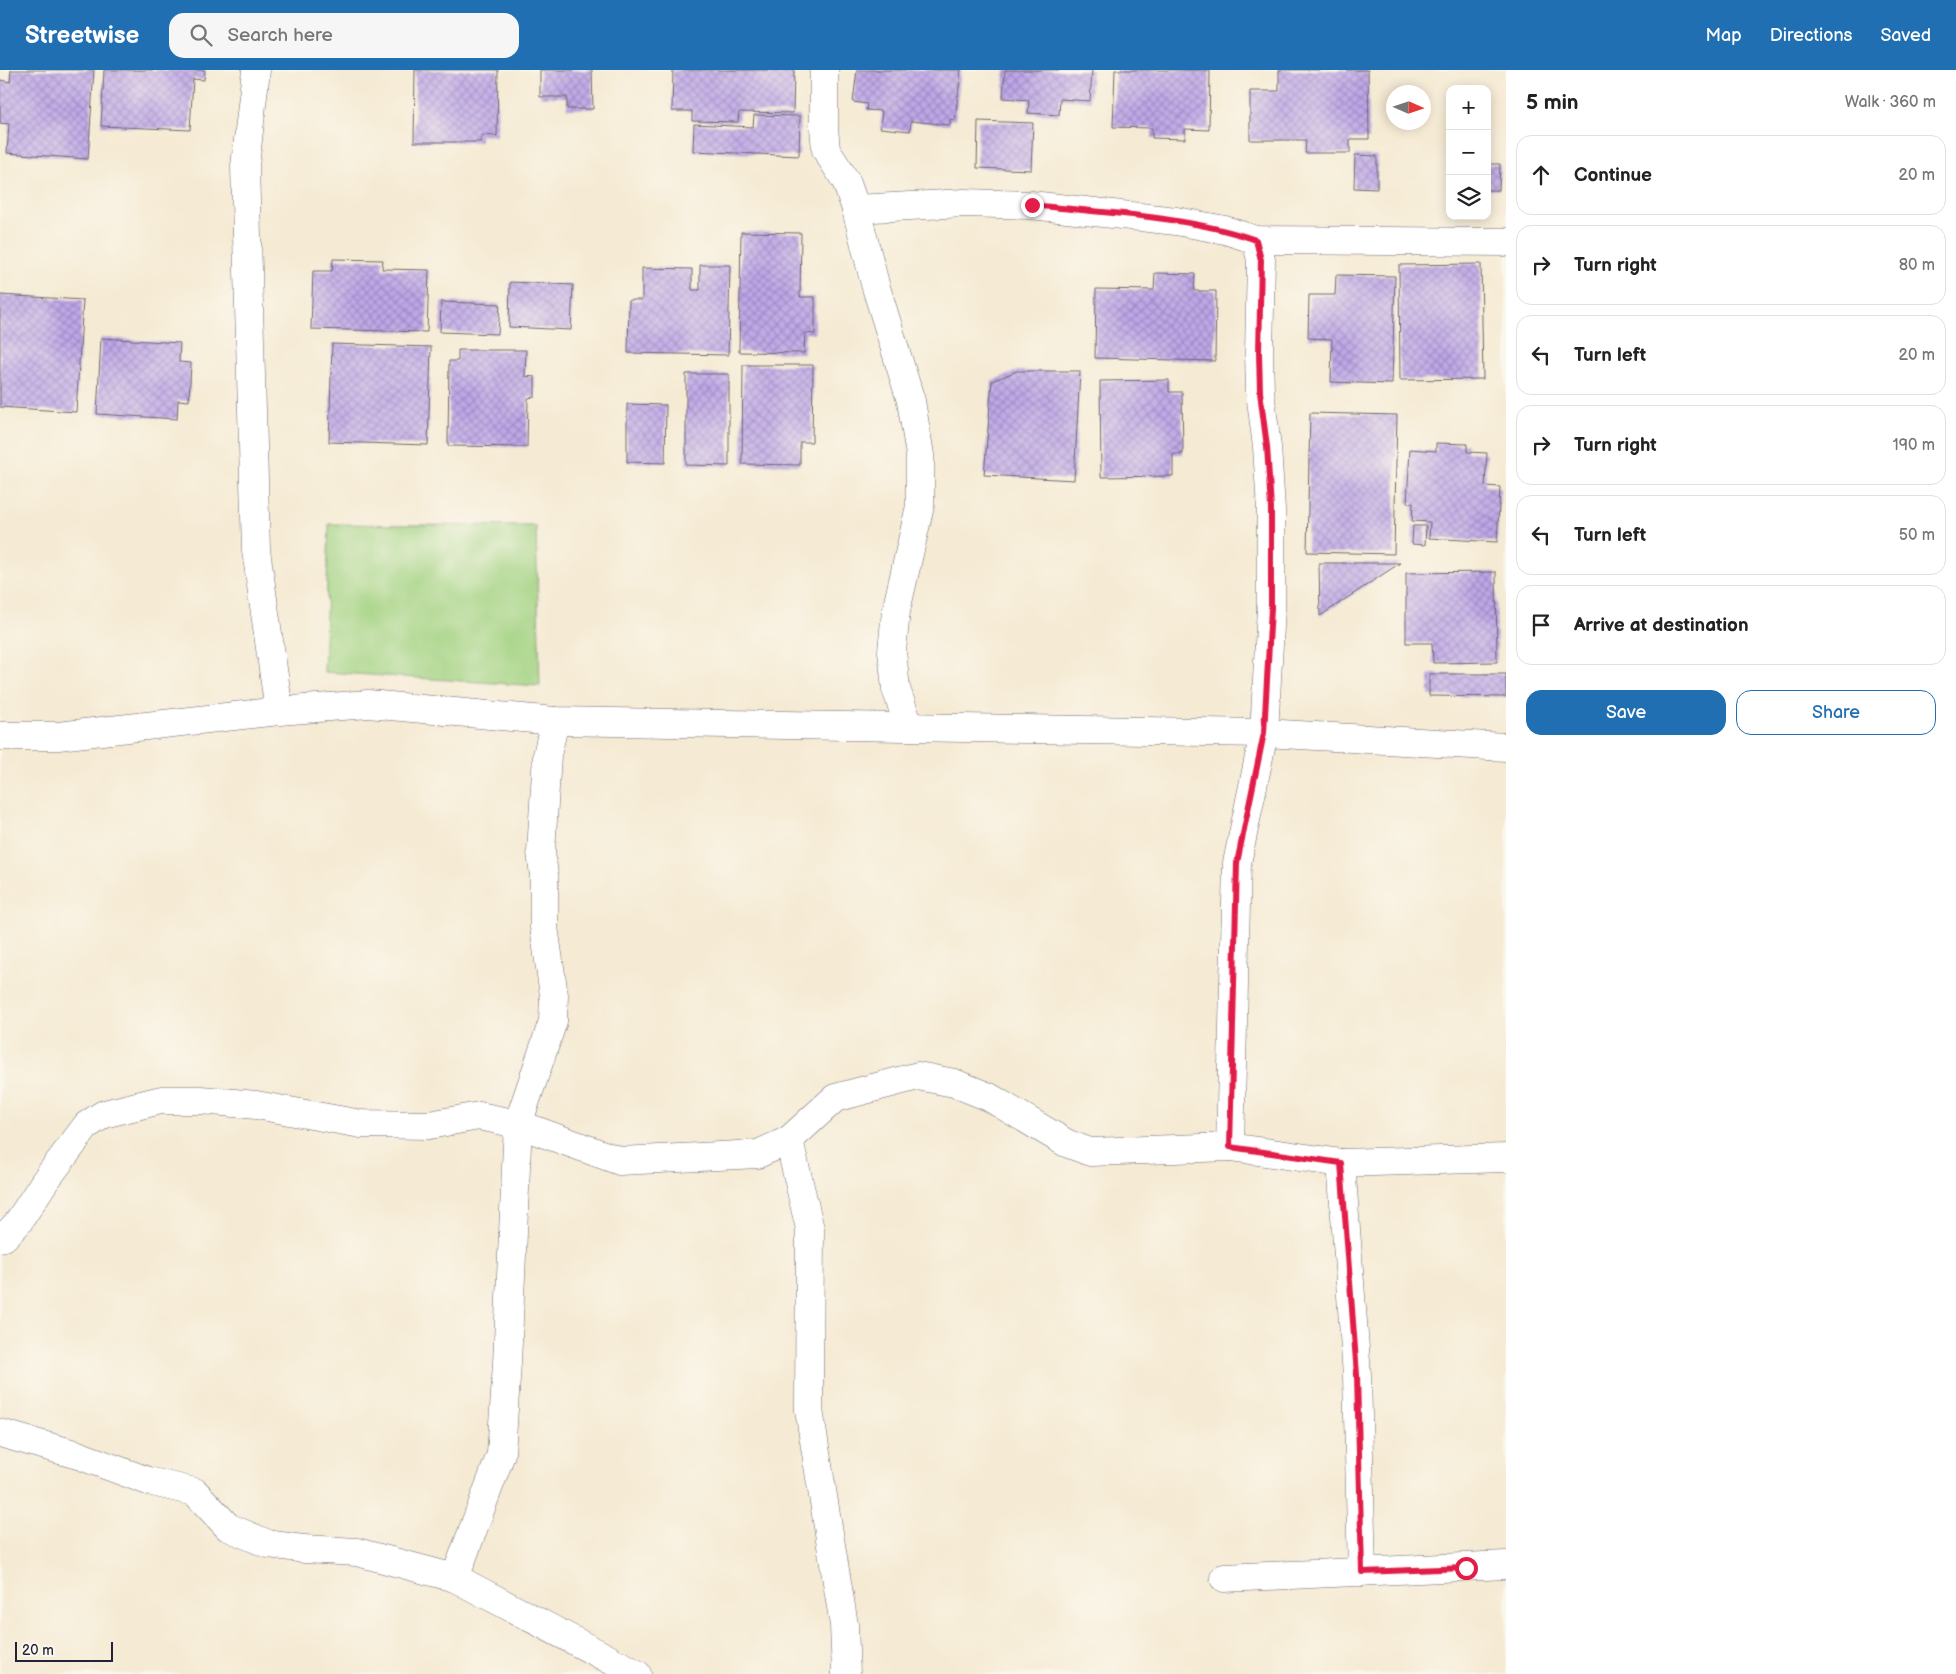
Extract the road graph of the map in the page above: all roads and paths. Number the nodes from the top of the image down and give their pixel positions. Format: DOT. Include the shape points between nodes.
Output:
graph roads {
  1 [pos="256,70"];
  2 [pos="824,70"];
  3 [pos="856,209"];
  4 [pos="1256,240"];
  5 [pos="1506,242"];
  6 [pos="280,711"];
  7 [pos="554,721"];
  8 [pos="909,726"];
  9 [pos="1264,733"];
  10 [pos="0,736"];
  11 [pos="1506,747"];
  12 [pos="518,1124"];
  13 [pos="789,1140"];
  14 [pos="1230,1147"];
  15 [pos="1506,1158"];
  16 [pos="1341,1163"];
  17 [pos="0,1238"];
  18 [pos="0,1433"];
  19 [pos="1506,1565"];
  20 [pos="1362,1572"];
  21 [pos="455,1578"];
  22 [pos="1224,1578"];
  23 [pos="637,1674"];
  24 [pos="846,1674"];
  1 -- 6 [label="street" via="245,166 256,550"];
  2 -- 3 [label="street" via="826,150 846,181"];
  3 -- 4 [label="street" via="964,203 1032,205 1176,221"];
  3 -- 8 [label="street" via="911,401 920,455 920,506 896,611 892,651 896,689"];
  4 -- 5 [label="street"];
  4 -- 9 [label="street" via="1261,260 1260,392 1271,508 1271,608"];
  6 -- 7 [label="street" via="368,704"];
  6 -- 10 [label="street" via="58,736"];
  7 -- 8 [label="street"];
  7 -- 12 [label="street" via="547,755 541,852 544,927 554,995 553,1021"];
  8 -- 9 [label="street"];
  9 -- 11 [label="street"];
  9 -- 14 [label="street" via="1237,863"];
  12 -- 13 [label="street" via="620,1161 758,1154"];
  12 -- 17 [label="street" via="479,1116 429,1125 361,1124 256,1105 201,1100 160,1100 128,1107 104,1114 87,1125 16,1224"];
  12 -- 21 [label="street" via="501,1454"];
  13 -- 14 [label="street" via="835,1098 918,1076 954,1084 988,1097 1066,1143 1090,1152"];
  13 -- 24 [label="street" via="810,1229 809,1410 844,1625"];
  14 -- 16 [label="street"];
  15 -- 16 [label="street"];
  16 -- 20 [label="street" via="1357,1375"];
  18 -- 21 [label="street" via="78,1455 148,1481 195,1492 228,1526 268,1544 304,1550 357,1552"];
  19 -- 20 [label="street"];
  20 -- 22 [label="street"];
  21 -- 23 [label="street"];
}
